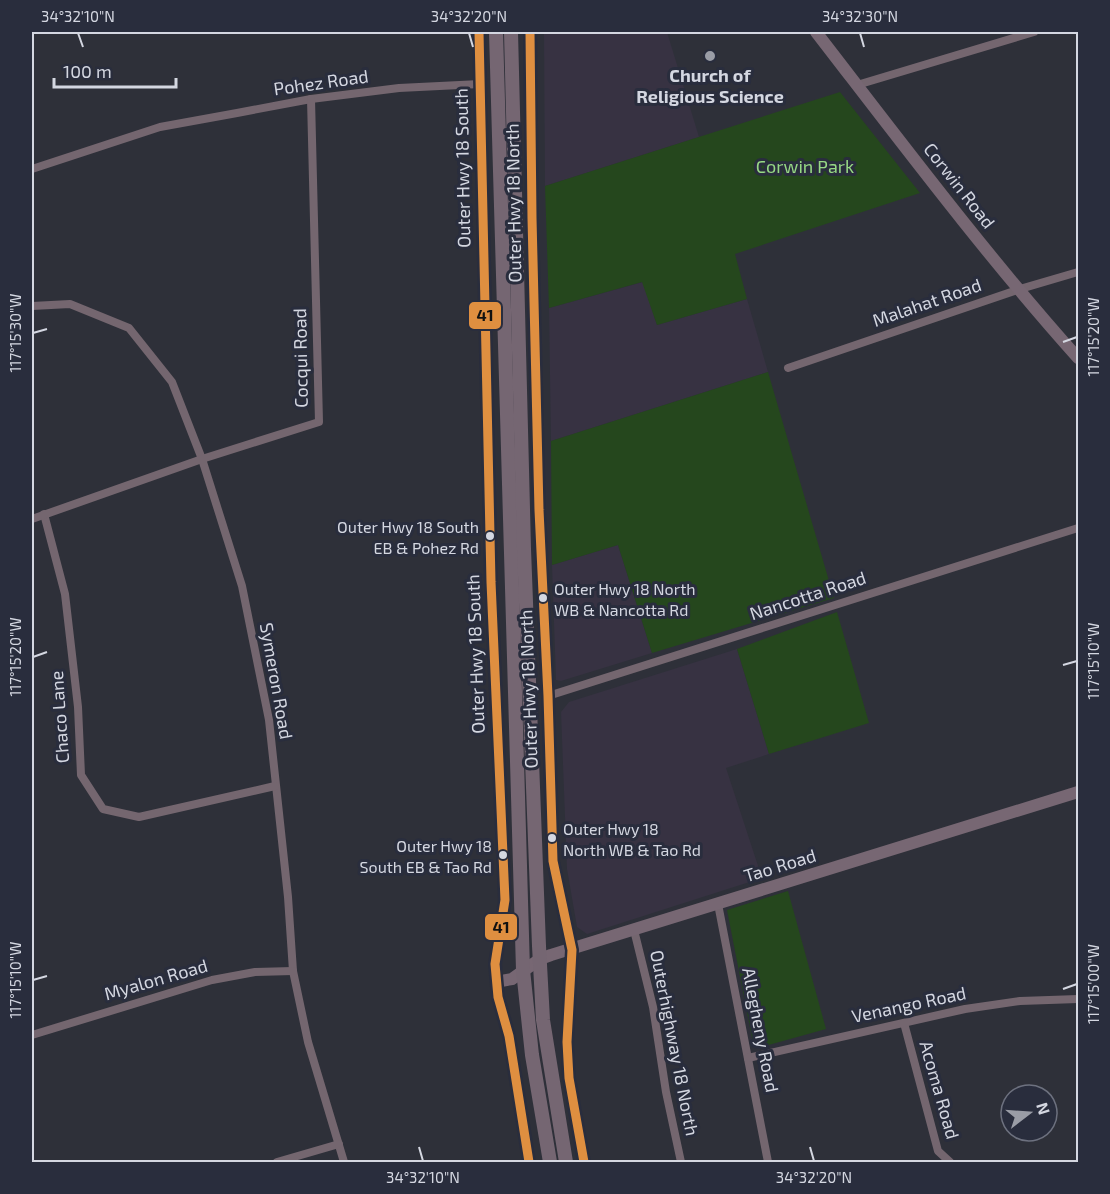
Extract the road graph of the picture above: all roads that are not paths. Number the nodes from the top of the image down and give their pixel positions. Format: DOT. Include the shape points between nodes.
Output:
graph roads {
  1 [pos="479,32"];
  2 [pos="496,32"];
  3 [pos="511,32"];
  4 [pos="530,32"];
  5 [pos="816,32"];
  6 [pos="1034,32"];
  7 [pos="480,84"];
  8 [pos="857,85"];
  9 [pos="311,99"];
  10 [pos="32,169"];
  11 [pos="1078,272"];
  12 [pos="1017,290"];
  13 [pos="32,306"];
  14 [pos="1078,358"];
  15 [pos="788,368"];
  16 [pos="202,459"];
  17 [pos="44,514"];
  18 [pos="32,519"];
  19 [pos="1078,528"];
  20 [pos="548,696"];
  21 [pos="275,786"];
  22 [pos="1078,792"];
  23 [pos="718,904"];
  24 [pos="634,930"];
  25 [pos="572,950"];
  26 [pos="540,959"];
  27 [pos="524,970"];
  28 [pos="293,971"];
  29 [pos="496,982"];
  30 [pos="1078,999"];
  31 [pos="903,1023"];
  32 [pos="32,1035"];
  33 [pos="748,1058"];
  34 [pos="339,1144"];
  35 [pos="278,1162"];
  36 [pos="344,1162"];
  37 [pos="530,1162"];
  38 [pos="550,1162"];
  39 [pos="566,1162"];
  40 [pos="584,1162"];
  41 [pos="681,1162"];
  42 [pos="768,1162"];
  43 [pos="950,1162"];
  1 -- 7 [label="street, Outer Hwy 18 South"];
  2 -- 27 [label="main road"];
  3 -- 26 [label="main road" via="524,549"];
  4 -- 20 [label="street, Outer Hwy 18 North" via="538,474"];
  5 -- 8 [label="street, Corwin Road"];
  6 -- 8 [label="street"];
  7 -- 9 [label="street, Pohez Road" via="399,88"];
  7 -- 29 [label="street, Outer Hwy 18 South" via="491,582 505,888"];
  8 -- 12 [label="street, Corwin Road"];
  9 -- 10 [label="street, Pohez Road" via="160,127"];
  9 -- 16 [label="street, Cocqui Road" via="319,422"];
  11 -- 12 [label="street, Malahat Road"];
  12 -- 14 [label="street, Corwin Road"];
  12 -- 15 [label="street, Malahat Road"];
  13 -- 16 [label="street, Symeron Road" via="70,304 129,328 172,382"];
  16 -- 17 [label="street, Cocqui Road"];
  16 -- 21 [label="street, Symeron Road" via="242,586 269,720"];
  17 -- 18 [label="street, Cocqui Road"];
  17 -- 21 [label="street, Chaco Lane" via="65,594 78,707 81,776 103,808 139,817"];
  19 -- 20 [label="street, Nancotta Road"];
  20 -- 25 [label="street, Outer Hwy 18 North" via="553,861"];
  21 -- 28 [label="street, Symeron Road"];
  22 -- 23 [label="street, Tao Road"];
  23 -- 24 [label="street, Tao Road"];
  23 -- 33 [label="street, Allegheny Road"];
  24 -- 25 [label="street, Tao Road"];
  24 -- 41 [label="street, Outerhighway 18 North" via="653,1007"];
  25 -- 26 [label="street, Tao Road"];
  25 -- 40 [label="street, Outer Hwy 18 North" via="569,1078"];
  26 -- 27 [label="street, Tao Road"];
  26 -- 39 [label="main road" via="543,1020"];
  27 -- 29 [label="street, Tao Road" via="512,979"];
  27 -- 38 [label="main road" via="532,1055"];
  28 -- 32 [label="street, Myalon Road" via="255,972 212,980"];
  28 -- 34 [label="street, Symeron Road" via="308,1042"];
  29 -- 37 [label="street, Outer Hwy 18 South"];
  30 -- 31 [label="street, Venango Road" via="1020,1000"];
  31 -- 33 [label="street, Venango Road"];
  31 -- 43 [label="street, Acoma Road" via="938,1151"];
  33 -- 42 [label="street, Allegheny Road"];
  34 -- 35 [label="street"];
  34 -- 36 [label="street, Symeron Road"];
}
